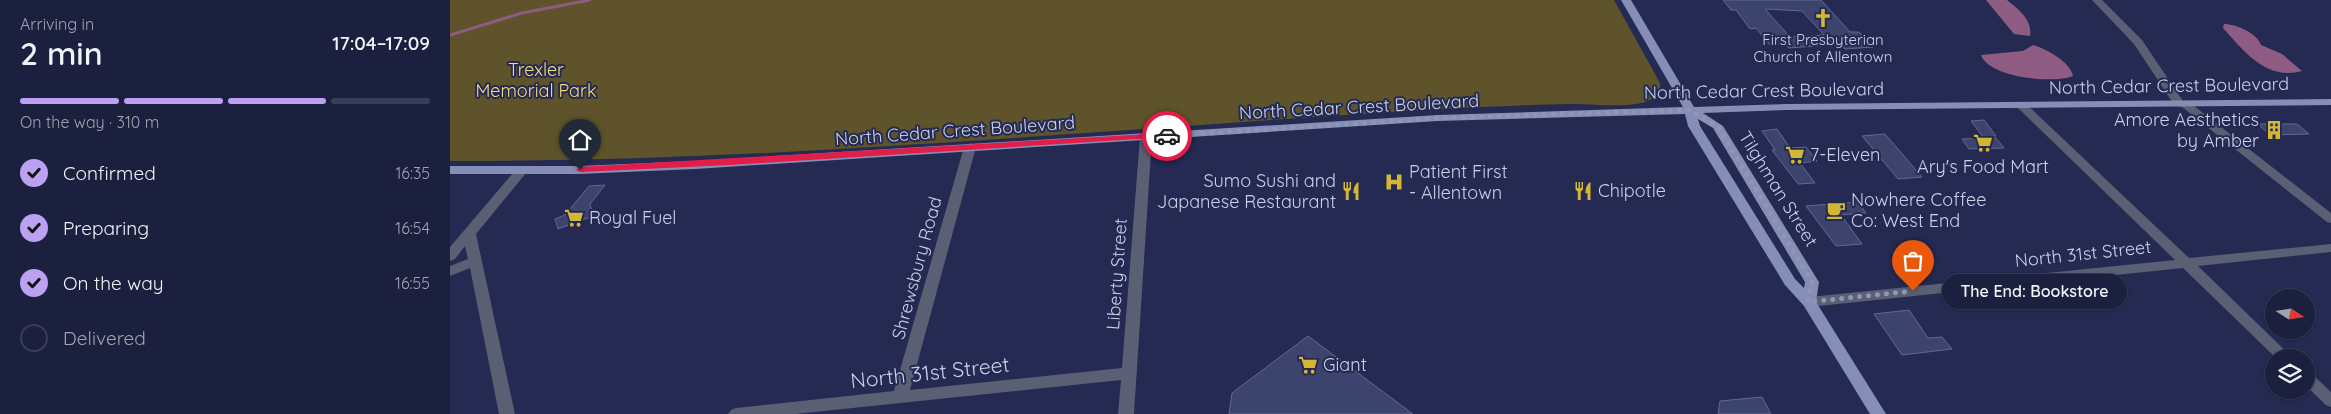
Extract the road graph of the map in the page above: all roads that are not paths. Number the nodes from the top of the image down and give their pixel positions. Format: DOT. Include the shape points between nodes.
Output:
graph roads {
  1 [pos="1626,0"];
  2 [pos="2097,0"];
  3 [pos="2331,102"];
  4 [pos="2182,104"];
  5 [pos="2021,105"];
  6 [pos="1690,110"];
  7 [pos="1146,137"];
  8 [pos="970,147"];
  9 [pos="450,170"];
  10 [pos="522,170"];
  11 [pos="2331,219"];
  12 [pos="469,232"];
  13 [pos="2331,248"];
  14 [pos="450,256"];
  15 [pos="475,261"];
  16 [pos="2187,262"];
  17 [pos="450,272"];
  18 [pos="1808,302"];
  19 [pos="2277,349"];
  20 [pos="1129,373"];
  21 [pos="2315,386"];
  22 [pos="900,398"];
  23 [pos="2331,401"];
  24 [pos="508,414"];
  25 [pos="736,414"];
  26 [pos="1126,414"];
  27 [pos="1878,414"];
  1 -- 6 [label="main road, Tilghman Street"];
  2 -- 4 [label="street" via="2138,42"];
  3 -- 4 [label="main road, North Cedar Crest Boulevard"];
  4 -- 5 [label="main road, North Cedar Crest Boulevard"];
  4 -- 11 [label="street"];
  5 -- 6 [label="main road, North Cedar Crest Boulevard"];
  5 -- 16 [label="street"];
  6 -- 7 [label="main road, North Cedar Crest Boulevard" via="1438,118"];
  6 -- 18 [label="main road, Tilghman Street" via="1694,126 1740,202 1790,282"];
  6 -- 18 [label="main road, Tilghman Street" via="1717,126 1770,211 1812,282"];
  7 -- 8 [label="main road, North Cedar Crest Boulevard"];
  7 -- 20 [label="street, Liberty Street"];
  8 -- 10 [label="main road, North Cedar Crest Boulevard" via="686,165"];
  8 -- 22 [label="street, Shrewsbury Road"];
  9 -- 10 [label="main road, North Cedar Crest Boulevard"];
  10 -- 12 [label="street"];
  12 -- 14 [label="street"];
  12 -- 15 [label="street"];
  13 -- 16 [label="street, North 31st Street"];
  15 -- 17 [label="street"];
  15 -- 24 [label="street"];
  16 -- 18 [label="street, North 31st Street"];
  16 -- 19 [label="street"];
  18 -- 27 [label="main road, Tilghman Street"];
  20 -- 22 [label="street, North 31st Street"];
  20 -- 26 [label="street, Liberty Street"];
  21 -- 23 [label="street"];
  22 -- 25 [label="street, North 31st Street"];
}
